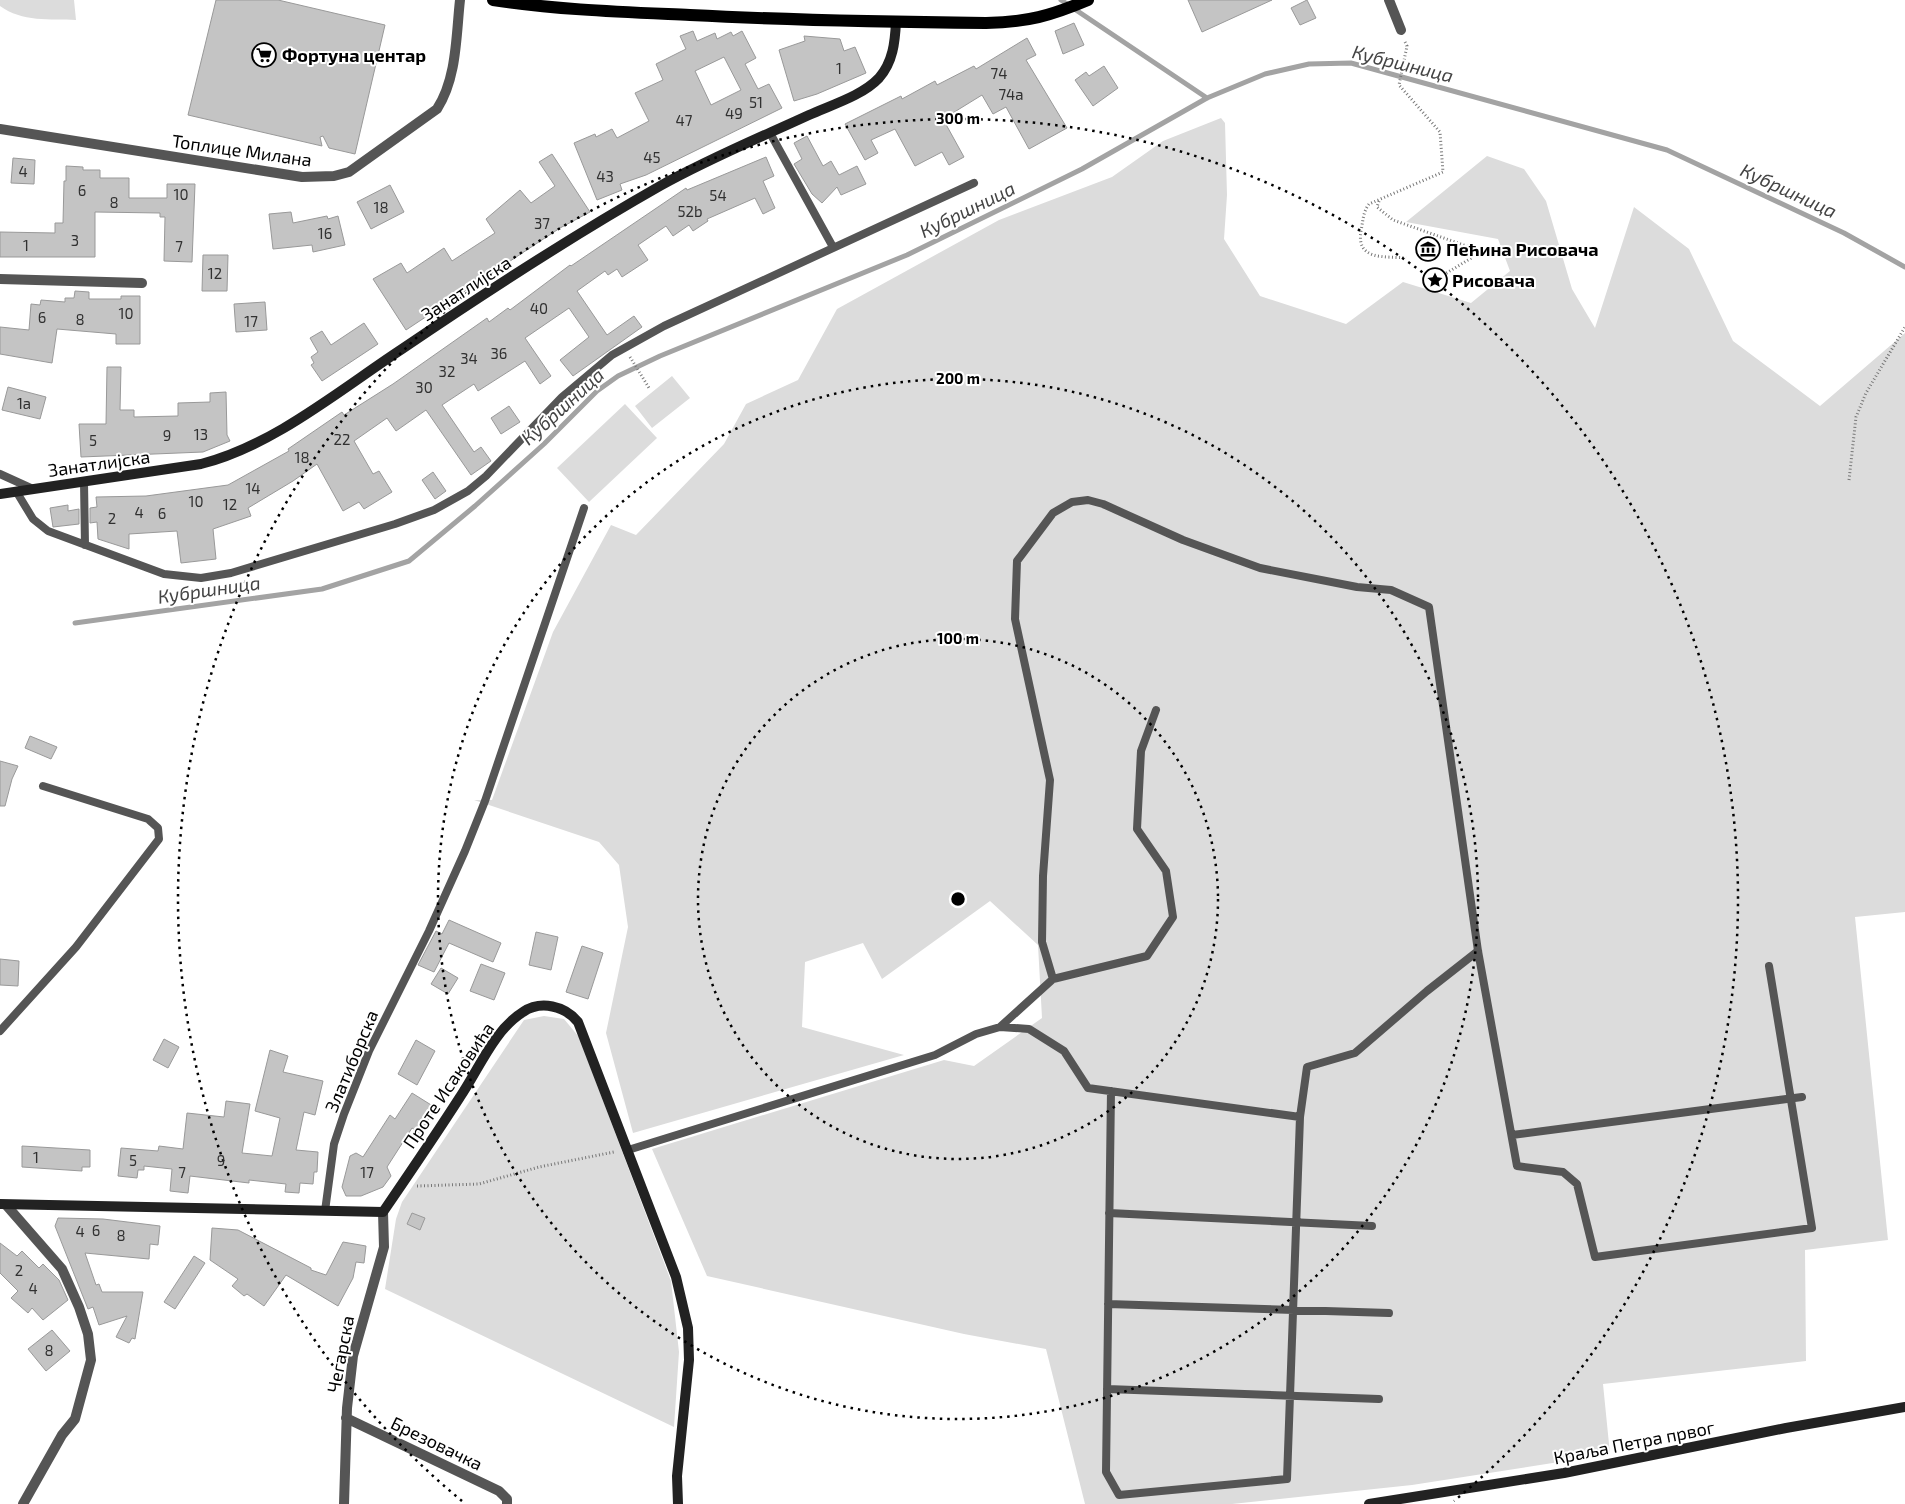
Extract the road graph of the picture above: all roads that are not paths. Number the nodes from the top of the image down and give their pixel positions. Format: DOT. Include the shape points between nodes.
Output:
graph roads {
  1 [pos="460,0"];
  2 [pos="493,0"];
  3 [pos="1088,0"];
  4 [pos="1389,0"];
  5 [pos="603,6"];
  6 [pos="896,22"];
  7 [pos="1401,30"];
  8 [pos="0,129"];
  9 [pos="770,133"];
  10 [pos="974,183"];
  11 [pos="833,247"];
  12 [pos="0,278"];
  13 [pos="142,283"];
  14 [pos="0,474"];
  15 [pos="84,482"];
  16 [pos="33,489"];
  17 [pos="16,492"];
  18 [pos="0,494"];
  19 [pos="584,508"];
  20 [pos="86,545"];
  21 [pos="1156,710"];
  22 [pos="43,786"];
  23 [pos="1478,951"];
  24 [pos="1770,966"];
  25 [pos="1053,979"];
  26 [pos="1000,1027"];
  27 [pos="0,1030"];
  28 [pos="1111,1091"];
  29 [pos="1802,1097"];
  30 [pos="1791,1099"];
  31 [pos="1300,1117"];
  32 [pos="1512,1135"];
  33 [pos="628,1150"];
  34 [pos="4,1205"];
  35 [pos="325,1211"];
  36 [pos="383,1212"];
  37 [pos="1109,1213"];
  38 [pos="1297,1224"];
  39 [pos="1372,1226"];
  40 [pos="1108,1304"];
  41 [pos="1294,1311"];
  42 [pos="1389,1313"];
  43 [pos="1107,1389"];
  44 [pos="1292,1395"];
  45 [pos="1379,1399"];
  46 [pos="1905,1407"];
  47 [pos="346,1418"];
  48 [pos="23,1504"];
  49 [pos="344,1504"];
  50 [pos="507,1504"];
  51 [pos="678,1504"];
  52 [pos="1369,1504"];
  1 -- 8 [label="street, Топлице Милана" via="450,82 437,109 362,165 334,176 302,178"];
  2 -- 5 [label="main road" via="533,6"];
  3 -- 6 [label="main road" via="1052,15 1008,22"];
  4 -- 7 [label="street"];
  5 -- 6 [label="main road"];
  6 -- 9 [label="street, Занатлијска" via="893,52 888,65 868,88"];
  9 -- 11 [label="lane"];
  9 -- 15 [label="street, Занатлијска" via="661,186 534,262 252,446 202,464"];
  10 -- 11 [label="lane"];
  11 -- 20 [label="lane" via="664,326 612,354 562,397 468,492 434,510 231,573 202,578 164,574"];
  12 -- 13 [label="street"];
  14 -- 16 [label="lane"];
  15 -- 16 [label="street, Занатлијска"];
  15 -- 20 [label="lane"];
  16 -- 17 [label="street, Занатлијска"];
  17 -- 18 [label="street, Занатлијска"];
  17 -- 20 [label="lane" via="40,526"];
  19 -- 35 [label="lane, Златиборска" via="485,801 429,931 369,1051 344,1114 334,1144"];
  21 -- 25 [label="lane" via="1141,751 1137,829 1166,871 1173,917 1147,956"];
  22 -- 27 [label="lane" via="148,819 158,828 159,839 76,947"];
  23 -- 25 [label="lane" via="1429,607 1391,590 1357,587 1260,568 1088,500 1072,502 1053,512 1017,561 1015,619 1050,780 1042,942"];
  23 -- 31 [label="lane" via="1355,1053 1308,1067"];
  23 -- 32 [label="lane"];
  24 -- 30 [label="lane"];
  25 -- 26 [label="lane"];
  26 -- 28 [label="lane" via="1030,1029 1064,1051 1088,1088"];
  26 -- 33 [label="lane" via="976,1034 936,1055"];
  28 -- 31 [label="lane"];
  28 -- 37 [label="lane"];
  29 -- 30 [label="lane"];
  30 -- 32 [label="lane"];
  30 -- 32 [label="lane" via="1812,1228 1605,1256 1595,1257 1577,1184 1564,1172 1517,1166"];
  31 -- 38 [label="lane"];
  33 -- 36 [label="street, Проте Исаковића" via="578,1022 556,1006 542,1006 524,1011 501,1032"];
  33 -- 51 [label="street, Проте Исаковића" via="676,1277 688,1328 689,1360 677,1476"];
  34 -- 35 [label="street"];
  34 -- 48 [label="street" via="62,1269 80,1307 91,1360 75,1419 62,1435"];
  35 -- 36 [label="street"];
  36 -- 47 [label="street, Чегарска" via="384,1248 353,1356"];
  37 -- 38 [label="lane"];
  37 -- 40 [label="lane"];
  38 -- 39 [label="lane"];
  38 -- 41 [label="lane"];
  40 -- 41 [label="lane"];
  40 -- 43 [label="lane"];
  41 -- 42 [label="lane"];
  41 -- 44 [label="lane"];
  43 -- 44 [label="lane"];
  43 -- 44 [label="lane" via="1106,1472 1119,1495 1287,1479"];
  44 -- 45 [label="lane"];
  46 -- 52 [label="street, Краља Петра првог" via="1554,1474"];
  47 -- 49 [label="street, Чегарска"];
  47 -- 50 [label="street, Брезовачка" via="499,1491 507,1499"];
}
